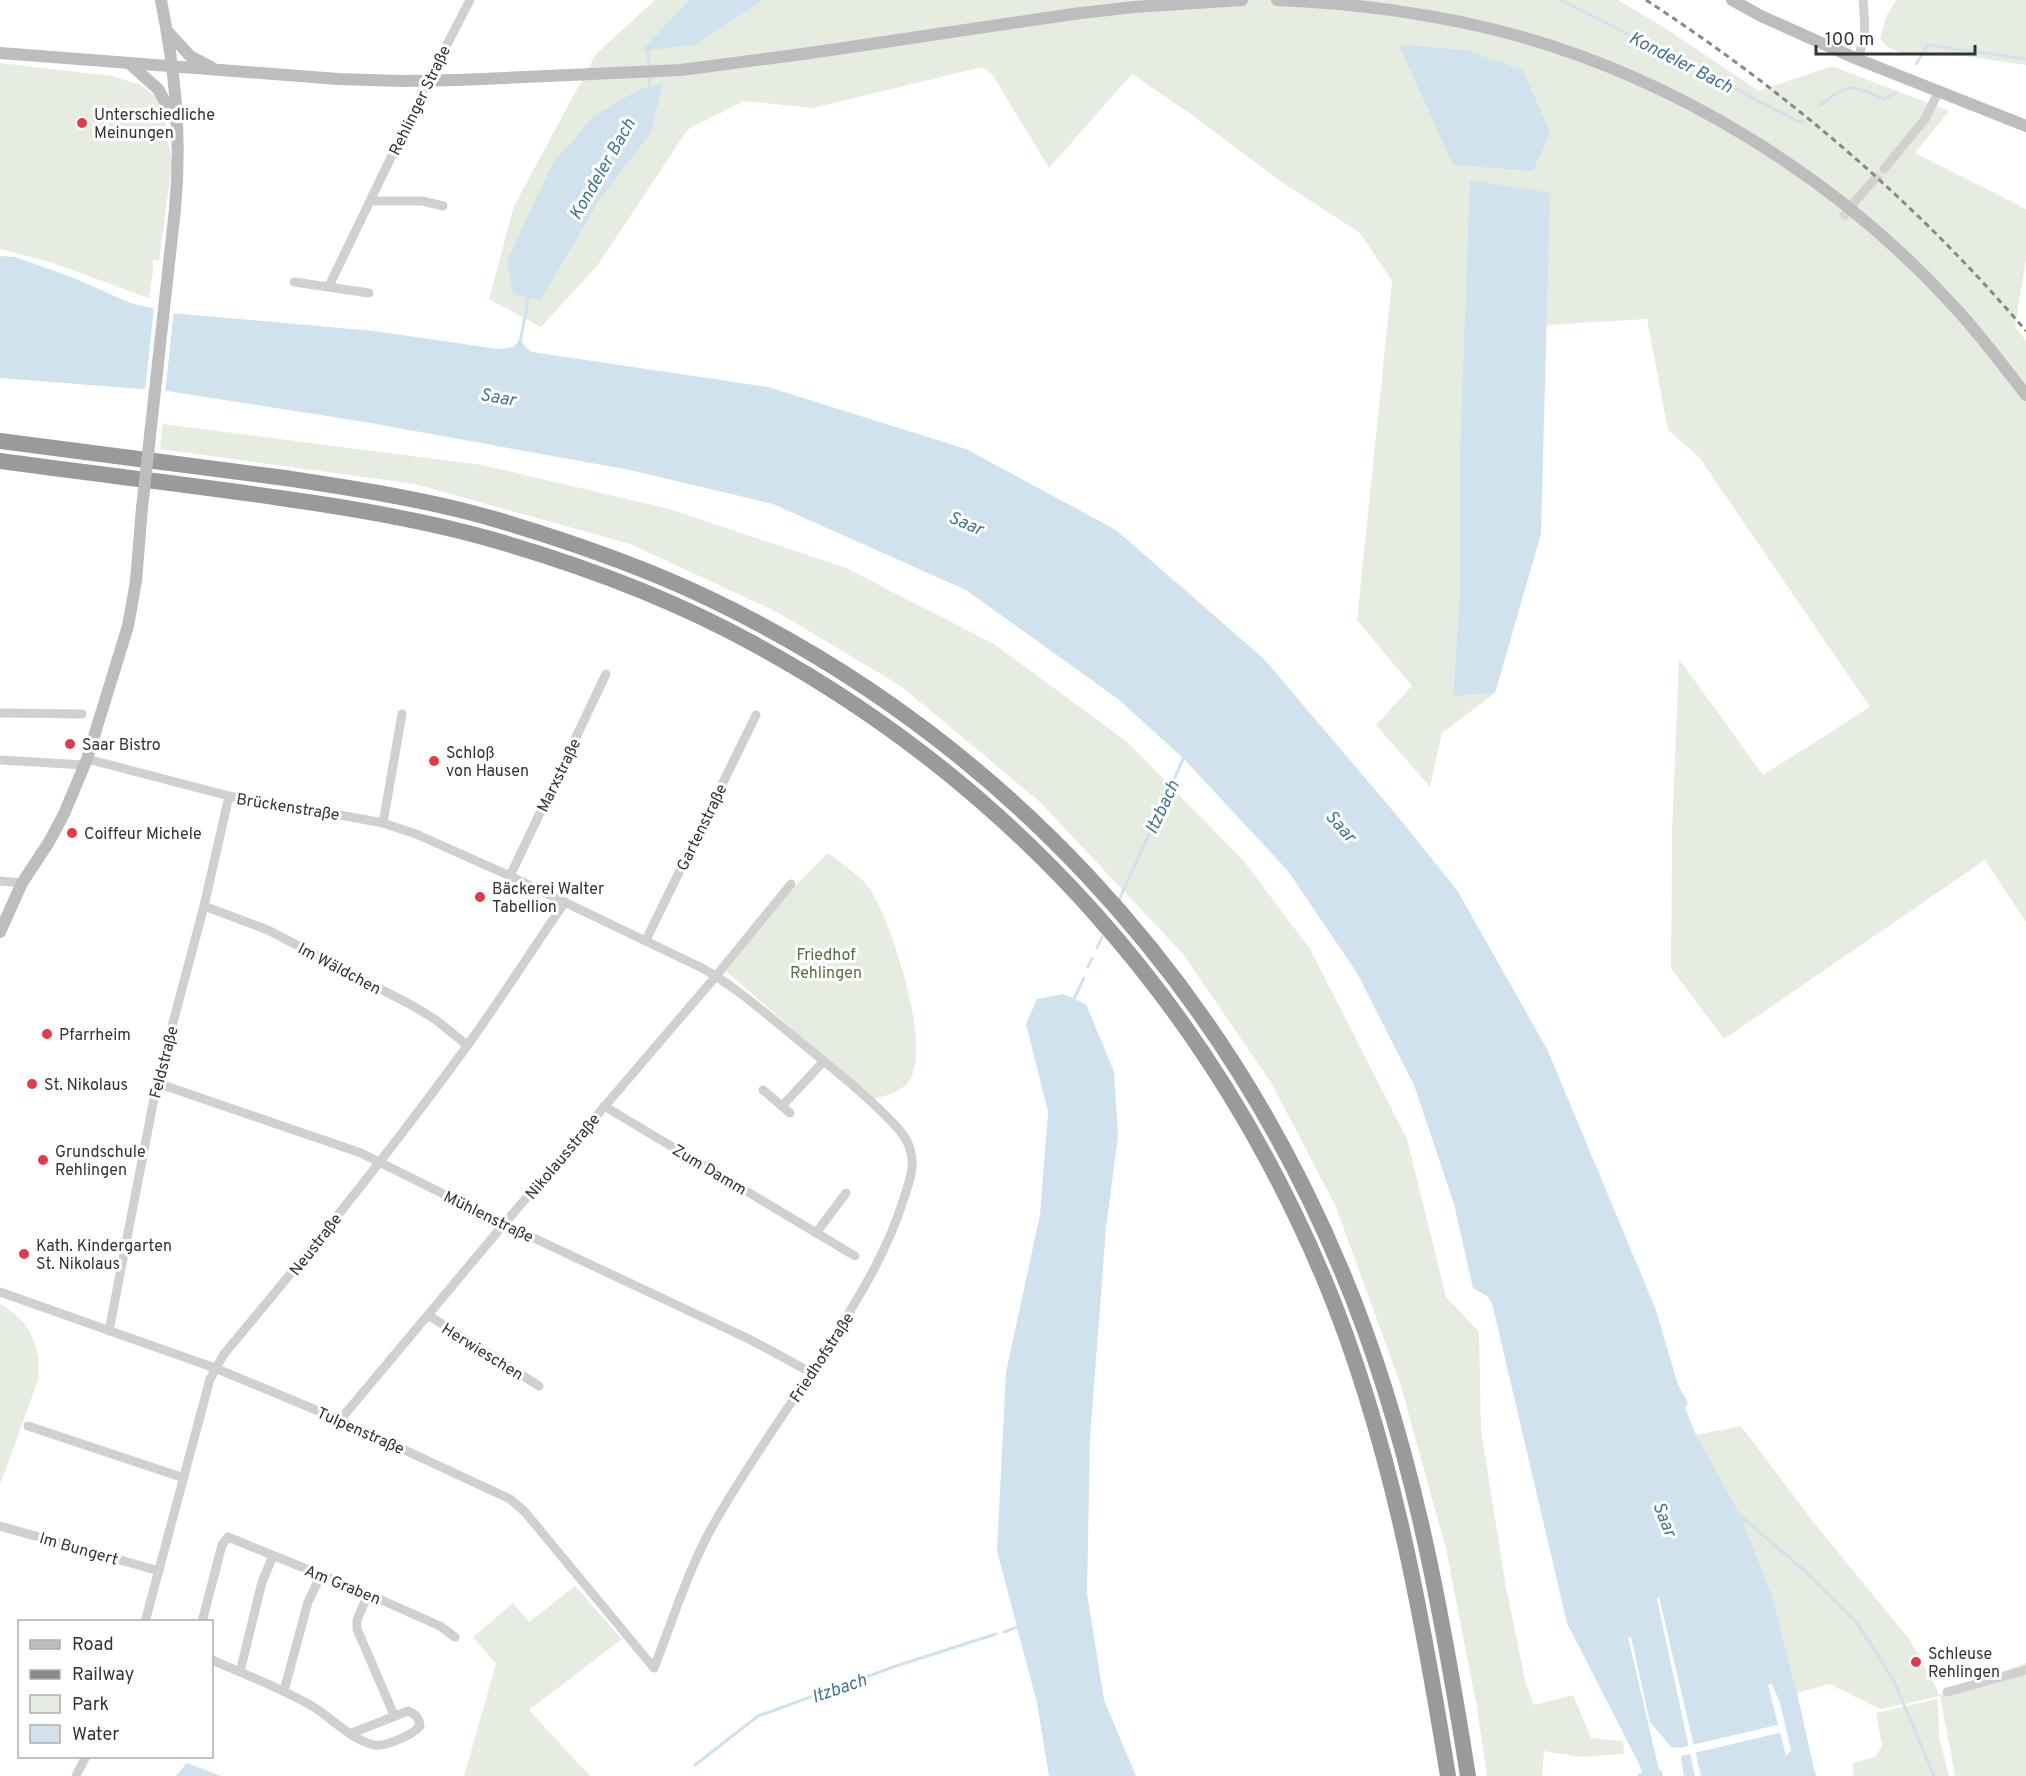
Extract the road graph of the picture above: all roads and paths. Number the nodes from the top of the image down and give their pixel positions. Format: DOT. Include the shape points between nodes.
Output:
graph roads {
  1 [pos="161,0"];
  2 [pos="470,0"];
  3 [pos="1242,0"];
  4 [pos="1277,0"];
  5 [pos="1732,0"];
  6 [pos="1863,0"];
  7 [pos="167,32"];
  8 [pos="0,53"];
  9 [pos="1857,59"];
  10 [pos="130,64"];
  11 [pos="173,68"];
  12 [pos="220,71"];
  13 [pos="1939,91"];
  14 [pos="2026,126"];
  15 [pos="178,127"];
  16 [pos="1884,169"];
  17 [pos="1873,181"];
  18 [pos="1856,200"];
  19 [pos="370,201"];
  20 [pos="443,206"];
  21 [pos="294,282"];
  22 [pos="329,286"];
  23 [pos="369,293"];
  24 [pos="2026,396"];
  25 [pos="0,441"];
  26 [pos="0,461"];
  27 [pos="606,674"];
  28 [pos="0,713"];
  29 [pos="82,714"];
  30 [pos="402,714"];
  31 [pos="756,715"];
  32 [pos="0,760"];
  33 [pos="86,762"];
  34 [pos="229,796"];
  35 [pos="383,823"];
  36 [pos="510,876"];
  37 [pos="0,881"];
  38 [pos="22,883"];
  39 [pos="791,884"];
  40 [pos="565,902"];
  41 [pos="204,906"];
  42 [pos="0,932"];
  43 [pos="646,940"];
  44 [pos="716,976"];
  45 [pos="467,1045"];
  46 [pos="824,1061"];
  47 [pos="157,1083"];
  48 [pos="763,1090"];
  49 [pos="604,1106"];
  50 [pos="782,1106"];
  51 [pos="790,1113"];
  52 [pos="380,1162"];
  53 [pos="846,1193"];
  54 [pos="504,1224"];
  55 [pos="816,1233"];
  56 [pos="855,1256"];
  57 [pos="0,1292"];
  58 [pos="428,1316"];
  59 [pos="109,1331"];
  60 [pos="215,1368"];
  61 [pos="812,1372"];
  62 [pos="539,1386"];
  63 [pos="340,1420"];
  64 [pos="28,1426"];
  65 [pos="184,1478"];
  66 [pos="0,1526"];
  67 [pos="273,1556"];
  68 [pos="159,1571"];
  69 [pos="321,1575"];
  70 [pos="368,1594"];
  71 [pos="146,1620"];
  72 [pos="203,1620"];
  73 [pos="455,1637"];
  74 [pos="213,1660"];
  75 [pos="654,1668"];
  76 [pos="2026,1670"];
  77 [pos="240,1672"];
  78 [pos="284,1691"];
  79 [pos="1947,1692"];
  80 [pos="394,1715"];
  81 [pos="351,1733"];
  82 [pos="85,1758"];
  83 [pos="76,1776"];
  84 [pos="1448,1776"];
  85 [pos="1468,1776"];
  1 -- 7 [label="main road"];
  2 -- 19 [label="street, Rehlinger Straße"];
  3 -- 12 [label="main road, bridge" via="1134,7 681,70 402,81"];
  4 -- 24 [label="main road" via="1376,7 1493,29 1595,63 1708,114 1776,154 1867,222 1958,310"];
  5 -- 9 [label="main road"];
  6 -- 9 [label="street" via="1866,31"];
  7 -- 11 [label="main road"];
  7 -- 12 [label="main road" via="190,56"];
  8 -- 10 [label="main road"];
  9 -- 13 [label="main road"];
  10 -- 11 [label="main road"];
  10 -- 15 [label="main road" via="158,89"];
  11 -- 12 [label="main road"];
  11 -- 15 [label="main road"];
  13 -- 14 [label="main road"];
  13 -- 16 [label="street" via="1925,119"];
  15 -- 33 [label="main road, bridge" via="175,209 133,604"];
  17 -- 18 [label="street"];
  19 -- 20 [label="street" via="422,201"];
  19 -- 22 [label="street, Rehlinger Straße"];
  21 -- 22 [label="street"];
  22 -- 23 [label="street"];
  25 -- 85 [label="highway" via="375,493 494,519 615,559 708,598 818,657 937,739 1039,826 1120,911 1208,1023 1280,1140 1318,1215 1364,1327 1405,1461 1440,1609"];
  26 -- 84 [label="highway" via="372,512 489,538 608,577 700,616 807,674 925,755 1025,840 1106,924 1192,1034 1245,1119 1295,1214 1345,1334 1386,1466 1420,1613"];
  27 -- 36 [label="street, Marxstraße"];
  28 -- 29 [label="street"];
  30 -- 35 [label="street"];
  31 -- 43 [label="street, Gartenstraße"];
  32 -- 33 [label="street, Brückenstraße"];
  33 -- 34 [label="street, Brückenstraße"];
  33 -- 38 [label="main road" via="54,833"];
  34 -- 35 [label="street, Brückenstraße"];
  34 -- 41 [label="street, Feldstraße"];
  35 -- 36 [label="street, Friedhofstraße"];
  36 -- 40 [label="street, Friedhofstraße"];
  37 -- 38 [label="street"];
  38 -- 42 [label="main road"];
  39 -- 44 [label="street, Nikolausstraße"];
  40 -- 43 [label="street, Friedhofstraße"];
  40 -- 45 [label="street, Neustraße"];
  41 -- 45 [label="street, Im Wäldchen" via="268,930 415,1007"];
  41 -- 47 [label="street, Feldstraße"];
  43 -- 44 [label="street, Friedhofstraße"];
  44 -- 46 [label="street, Friedhofstraße"];
  44 -- 49 [label="street, Nikolausstraße"];
  45 -- 52 [label="street, Neustraße"];
  46 -- 50 [label="street"];
  46 -- 61 [label="street, Friedhofstraße" via="905,1137 912,1164 898,1217 880,1259"];
  47 -- 52 [label="street, Mühlenstraße" via="340,1144"];
  47 -- 59 [label="street, Feldstraße"];
  48 -- 50 [label="street"];
  49 -- 54 [label="street, Nikolausstraße"];
  49 -- 55 [label="street, Zum Damm"];
  50 -- 51 [label="street"];
  52 -- 54 [label="street, Mühlenstraße"];
  52 -- 60 [label="street, Neustraße"];
  53 -- 55 [label="street"];
  54 -- 58 [label="street, Nikolausstraße"];
  54 -- 61 [label="street, Mühlenstraße"];
  55 -- 56 [label="street, Zum Damm"];
  57 -- 59 [label="street, Tulpenstraße"];
  58 -- 62 [label="street, Herwieschen"];
  58 -- 63 [label="street, Nikolausstraße"];
  59 -- 60 [label="street, Tulpenstraße"];
  60 -- 63 [label="street, Tulpenstraße"];
  60 -- 65 [label="street, Neustraße"];
  61 -- 75 [label="street, Friedhofstraße" via="710,1532"];
  63 -- 75 [label="street, Tulpenstraße" via="510,1499"];
  64 -- 65 [label="street"];
  65 -- 68 [label="street, Neustraße"];
  66 -- 68 [label="street, Im Bungert"];
  67 -- 69 [label="street, Am Graben"];
  67 -- 72 [label="street, Am Graben" via="228,1537 222,1545"];
  67 -- 77 [label="street" via="262,1582"];
  68 -- 71 [label="street, Neustraße"];
  69 -- 70 [label="street, Am Graben"];
  69 -- 78 [label="street" via="308,1602"];
  70 -- 73 [label="street, Am Graben" via="440,1626"];
  70 -- 80 [label="street" via="357,1629"];
  74 -- 77 [label="street"];
  76 -- 79 [label="street"];
  77 -- 78 [label="street"];
  78 -- 81 [label="street"];
  80 -- 81 [label="street"];
  80 -- 81 [label="street" via="414,1713 420,1726 415,1732 375,1745"];
  82 -- 83 [label="street"];
}
